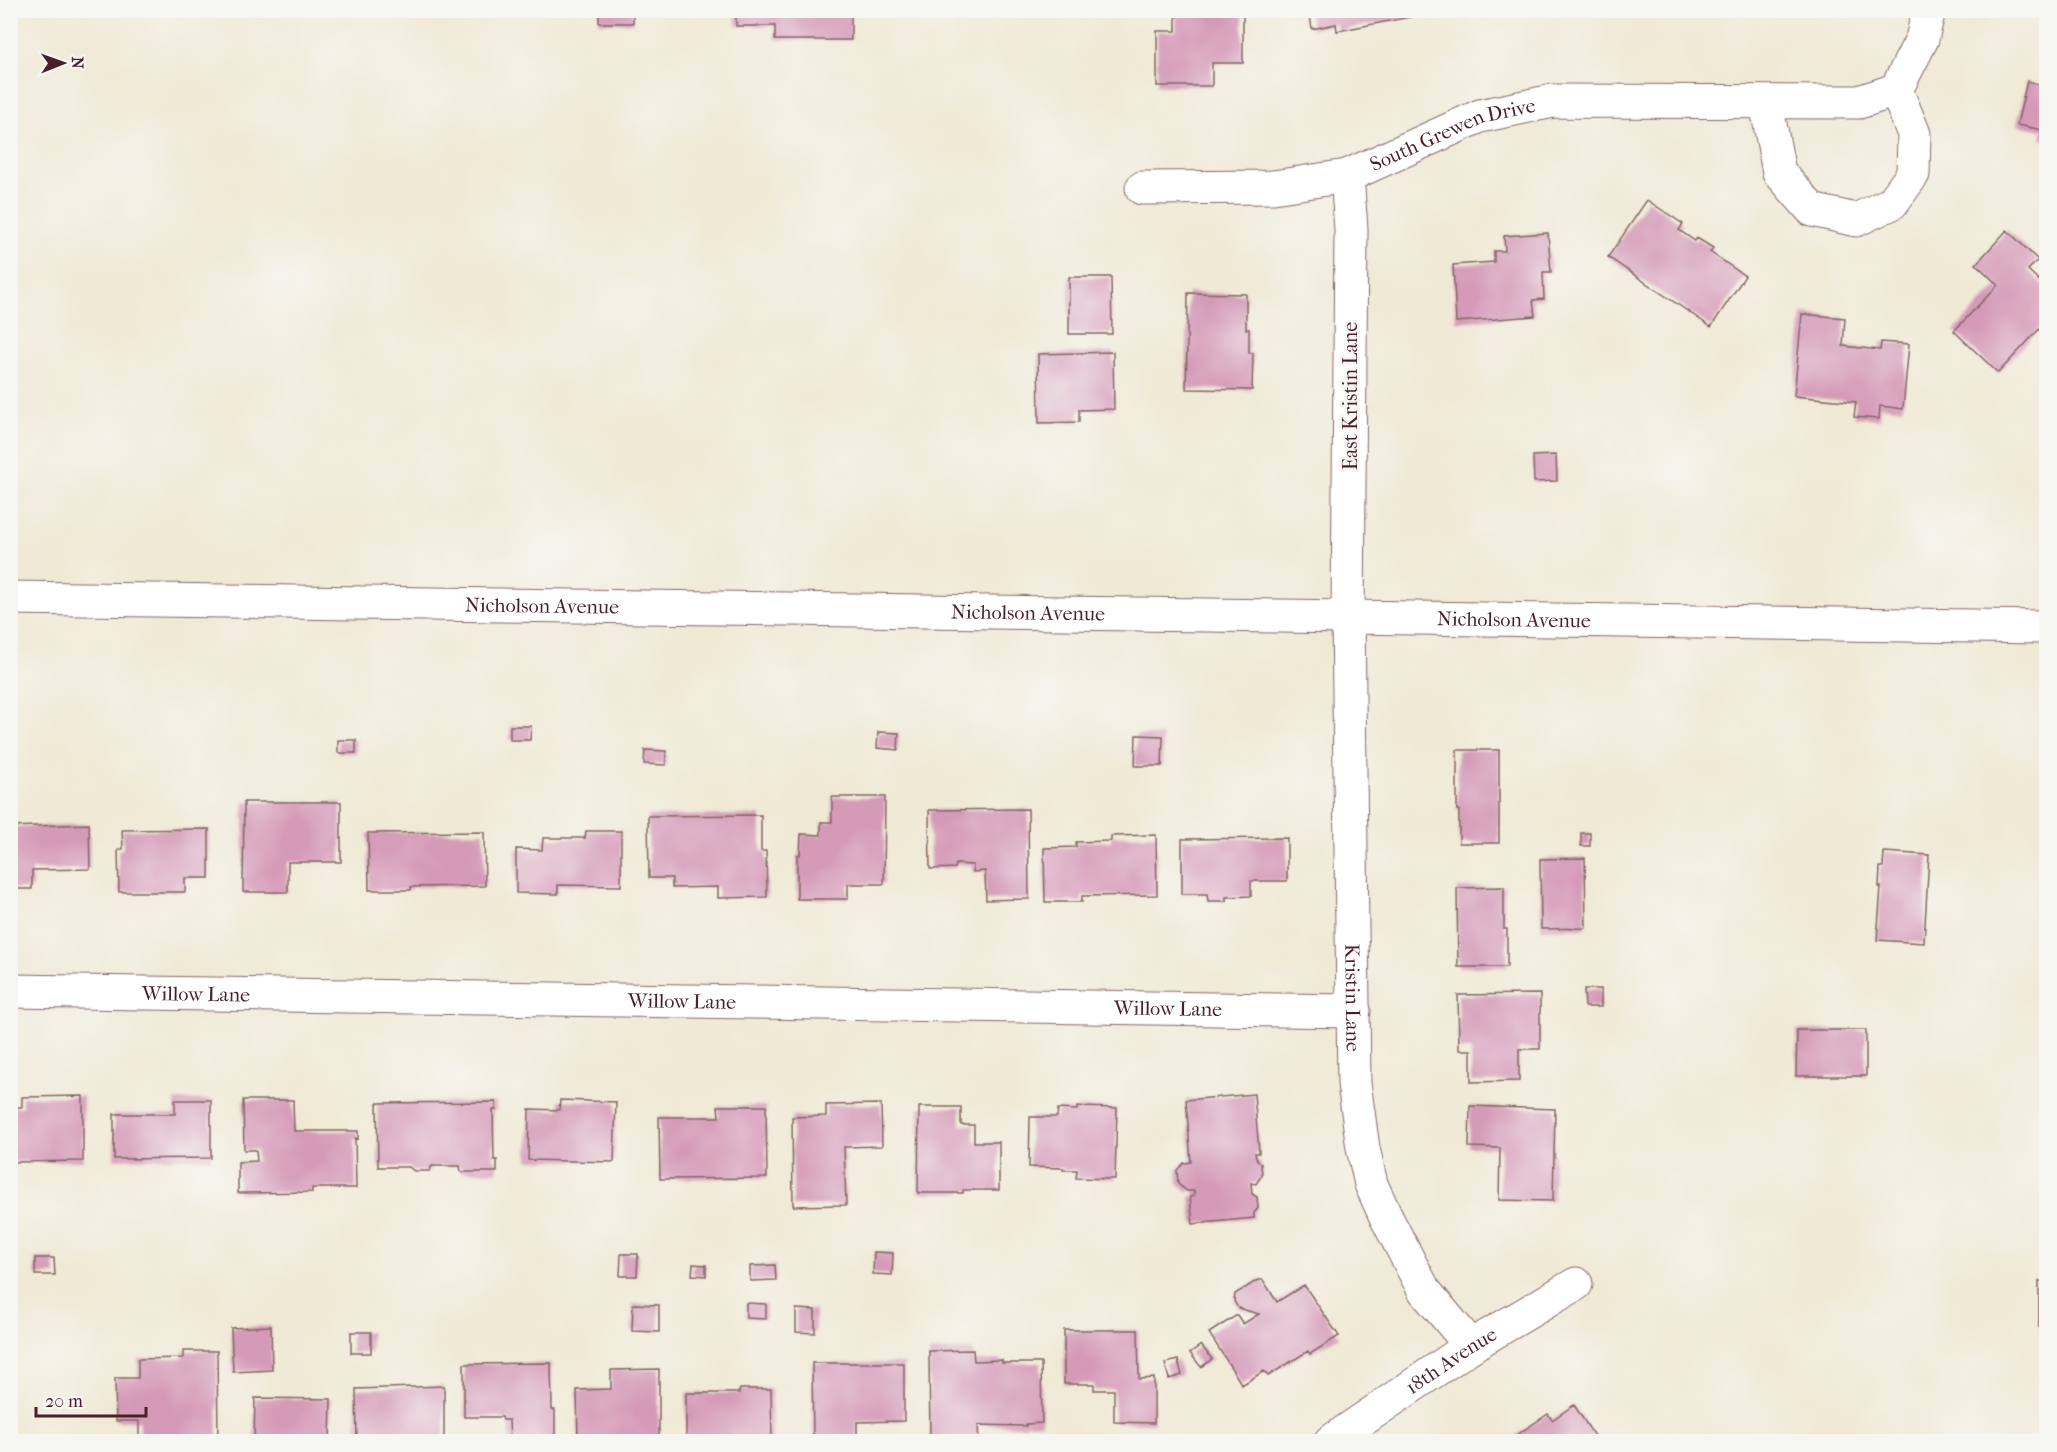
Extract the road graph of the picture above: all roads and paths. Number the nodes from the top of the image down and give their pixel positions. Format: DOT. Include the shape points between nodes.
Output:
graph roads {
  1 [pos="1929,10"];
  2 [pos="1896,90"];
  3 [pos="1766,103"];
  4 [pos="1347,176"];
  5 [pos="1142,188"];
  6 [pos="10,598"];
  7 [pos="1348,617"];
  8 [pos="2046,627"];
  9 [pos="10,991"];
  10 [pos="1354,1011"];
  11 [pos="1576,1284"];
  12 [pos="1471,1346"];
  13 [pos="1330,1442"];
  1 -- 2 [label="street" via="1922,39"];
  2 -- 3 [label="street, South Grewen Drive" via="1859,102"];
  2 -- 3 [label="street" via="1914,134 1913,174 1892,203 1856,220 1812,210 1779,172"];
  3 -- 4 [label="street, South Grewen Drive" via="1552,101 1480,116"];
  4 -- 5 [label="street, South Grewen Drive" via="1273,187"];
  4 -- 7 [label="street, East Kristin Lane" via="1351,229"];
  6 -- 7 [label="street, Nicholson Avenue"];
  7 -- 8 [label="street, Nicholson Avenue"];
  7 -- 10 [label="street, Kristin Lane"];
  9 -- 10 [label="street, Willow Lane"];
  10 -- 12 [label="street, Kristin Lane" via="1354,1083 1371,1184 1424,1290"];
  11 -- 12 [label="street, 18th Avenue"];
  12 -- 13 [label="street, 18th Avenue"];
}
